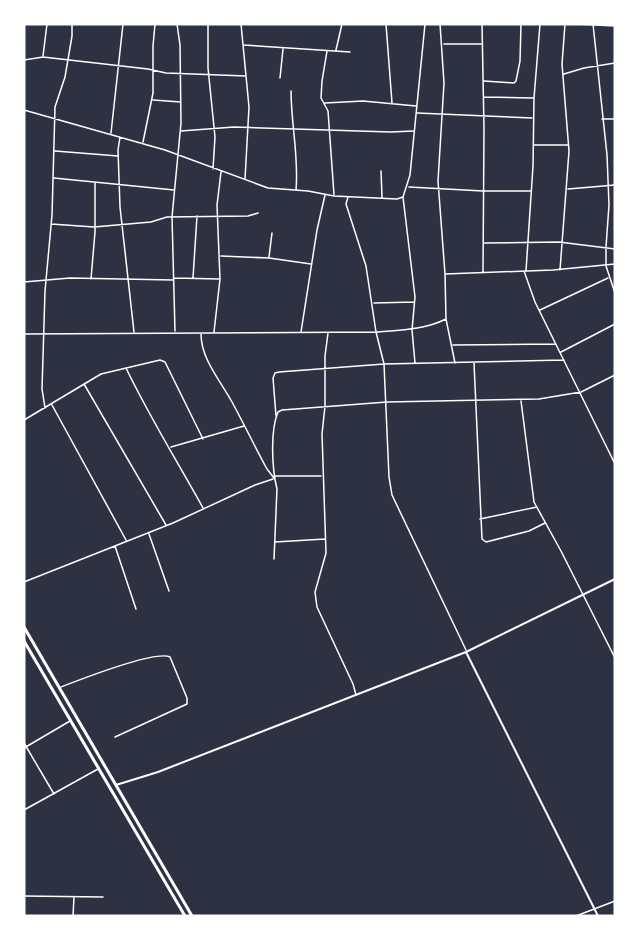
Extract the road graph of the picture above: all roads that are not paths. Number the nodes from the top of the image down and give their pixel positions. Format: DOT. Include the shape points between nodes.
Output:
graph roads {
  1 [pos="46,24"];
  2 [pos="72,24"];
  3 [pos="123,24"];
  4 [pos="155,24"];
  5 [pos="177,24"];
  6 [pos="208,24"];
  7 [pos="241,24"];
  8 [pos="342,24"];
  9 [pos="386,24"];
  10 [pos="425,24"];
  11 [pos="440,24"];
  12 [pos="482,24"];
  13 [pos="520,24"];
  14 [pos="540,24"];
  15 [pos="565,24"];
  16 [pos="577,24"];
  17 [pos="592,24"];
  18 [pos="615,25"];
  19 [pos="443,44"];
  20 [pos="482,44"];
  21 [pos="242,45"];
  22 [pos="283,48"];
  23 [pos="327,51"];
  24 [pos="336,51"];
  25 [pos="350,52"];
  26 [pos="43,57"];
  27 [pos="24,60"];
  28 [pos="68,60"];
  29 [pos="615,63"];
  30 [pos="120,65"];
  31 [pos="596,66"];
  32 [pos="152,70"];
  33 [pos="180,74"];
  34 [pos="563,75"];
  35 [pos="209,76"];
  36 [pos="246,76"];
  37 [pos="280,78"];
  38 [pos="483,81"];
  39 [pos="291,91"];
  40 [pos="483,97"];
  41 [pos="534,98"];
  42 [pos="152,100"];
  43 [pos="181,102"];
  44 [pos="324,103"];
  45 [pos="393,104"];
  46 [pos="417,106"];
  47 [pos="24,110"];
  48 [pos="416,113"];
  49 [pos="442,114"];
  50 [pos="483,116"];
  51 [pos="534,118"];
  52 [pos="54,119"];
  53 [pos="602,119"];
  54 [pos="615,119"];
  55 [pos="213,128"];
  56 [pos="293,128"];
  57 [pos="249,129"];
  58 [pos="329,130"];
  59 [pos="181,131"];
  60 [pos="415,131"];
  61 [pos="111,134"];
  62 [pos="120,136"];
  63 [pos="143,143"];
  64 [pos="533,145"];
  65 [pos="568,145"];
  66 [pos="54,151"];
  67 [pos="177,155"];
  68 [pos="118,156"];
  69 [pos="213,169"];
  70 [pos="221,171"];
  71 [pos="381,171"];
  72 [pos="53,178"];
  73 [pos="245,180"];
  74 [pos="95,182"];
  75 [pos="120,184"];
  76 [pos="608,185"];
  77 [pos="615,185"];
  78 [pos="408,187"];
  79 [pos="439,188"];
  80 [pos="567,189"];
  81 [pos="174,190"];
  82 [pos="296,190"];
  83 [pos="483,191"];
  84 [pos="531,191"];
  85 [pos="325,194"];
  86 [pos="334,196"];
  87 [pos="348,197"];
  88 [pos="404,197"];
  89 [pos="382,198"];
  90 [pos="258,213"];
  91 [pos="197,216"];
  92 [pos="172,217"];
  93 [pos="218,217"];
  94 [pos="51,224"];
  95 [pos="122,225"];
  96 [pos="94,227"];
  97 [pos="272,233"];
  98 [pos="527,242"];
  99 [pos="563,242"];
  100 [pos="482,243"];
  101 [pos="606,247"];
  102 [pos="615,249"];
  103 [pos="220,256"];
  104 [pos="269,258"];
  105 [pos="312,264"];
  106 [pos="615,264"];
  107 [pos="606,266"];
  108 [pos="560,270"];
  109 [pos="525,271"];
  110 [pos="483,272"];
  111 [pos="445,274"];
  112 [pos="609,277"];
  113 [pos="193,278"];
  114 [pos="91,279"];
  115 [pos="127,279"];
  116 [pos="174,279"];
  117 [pos="220,279"];
  118 [pos="46,280"];
  119 [pos="24,282"];
  120 [pos="615,293"];
  121 [pos="415,302"];
  122 [pos="373,303"];
  123 [pos="540,310"];
  124 [pos="446,319"];
  125 [pos="615,324"];
  126 [pos="412,330"];
  127 [pos="301,332"];
  128 [pos="328,332"];
  129 [pos="376,332"];
  130 [pos="134,333"];
  131 [pos="175,333"];
  132 [pos="201,333"];
  133 [pos="214,333"];
  134 [pos="24,334"];
  135 [pos="45,334"];
  136 [pos="557,344"];
  137 [pos="451,345"];
  138 [pos="561,352"];
  139 [pos="564,360"];
  140 [pos="415,363"];
  141 [pos="454,363"];
  142 [pos="474,363"];
  143 [pos="384,364"];
  144 [pos="126,367"];
  145 [pos="325,368"];
  146 [pos="615,375"];
  147 [pos="83,383"];
  148 [pos="580,392"];
  149 [pos="476,400"];
  150 [pos="521,400"];
  151 [pos="387,402"];
  152 [pos="51,404"];
  153 [pos="324,406"];
  154 [pos="45,408"];
  155 [pos="276,417"];
  156 [pos="24,420"];
  157 [pos="245,426"];
  158 [pos="203,439"];
  159 [pos="170,448"];
  160 [pos="615,464"];
  161 [pos="322,476"];
  162 [pos="274,477"];
  163 [pos="537,507"];
  164 [pos="204,509"];
  165 [pos="479,519"];
  166 [pos="546,523"];
  167 [pos="166,526"];
  168 [pos="148,533"];
  169 [pos="326,539"];
  170 [pos="127,541"];
  171 [pos="275,542"];
  172 [pos="115,546"];
  173 [pos="274,559"];
  174 [pos="615,579"];
  175 [pos="24,582"];
  176 [pos="169,591"];
  177 [pos="582,596"];
  178 [pos="136,609"];
  179 [pos="24,627"];
  180 [pos="24,641"];
  181 [pos="466,652"];
  182 [pos="615,658"];
  183 [pos="60,687"];
  184 [pos="356,695"];
  185 [pos="71,720"];
  186 [pos="115,736"];
  187 [pos="24,743"];
  188 [pos="25,747"];
  189 [pos="99,769"];
  190 [pos="116,786"];
  191 [pos="54,794"];
  192 [pos="24,810"];
  193 [pos="24,896"];
  194 [pos="74,897"];
  195 [pos="103,897"];
  196 [pos="615,901"];
  197 [pos="594,909"];
  198 [pos="73,916"];
  199 [pos="185,916"];
  200 [pos="192,916"];
  201 [pos="576,916"];
  202 [pos="598,916"];
  1 -- 26 [label="street"];
  2 -- 28 [label="street"];
  3 -- 30 [label="street"];
  4 -- 32 [label="street"];
  5 -- 33 [label="street"];
  6 -- 35 [label="street"];
  7 -- 21 [label="street"];
  8 -- 24 [label="street"];
  9 -- 45 [label="street"];
  10 -- 46 [label="street"];
  11 -- 19 [label="street"];
  12 -- 20 [label="street"];
  13 -- 38 [label="street" via="516,81"];
  14 -- 41 [label="street"];
  15 -- 34 [label="street"];
  16 -- 17 [label="street"];
  17 -- 18 [label="street"];
  17 -- 31 [label="street"];
  19 -- 20 [label="street"];
  19 -- 49 [label="street"];
  20 -- 38 [label="street"];
  21 -- 22 [label="street"];
  21 -- 36 [label="street"];
  22 -- 23 [label="street"];
  22 -- 37 [label="street"];
  23 -- 24 [label="street"];
  23 -- 44 [label="street" via="321,98"];
  24 -- 25 [label="street"];
  26 -- 27 [label="street"];
  26 -- 28 [label="street"];
  28 -- 30 [label="street"];
  28 -- 52 [label="street"];
  29 -- 31 [label="street"];
  30 -- 32 [label="street"];
  30 -- 61 [label="street"];
  31 -- 34 [label="street"];
  31 -- 53 [label="street"];
  32 -- 33 [label="street"];
  32 -- 42 [label="street"];
  33 -- 35 [label="street"];
  33 -- 43 [label="street"];
  34 -- 65 [label="street"];
  35 -- 36 [label="street"];
  35 -- 55 [label="street"];
  36 -- 57 [label="street"];
  38 -- 40 [label="street"];
  39 -- 56 [label="street"];
  40 -- 41 [label="street"];
  40 -- 50 [label="street"];
  41 -- 51 [label="street"];
  42 -- 43 [label="street"];
  42 -- 63 [label="street"];
  43 -- 59 [label="street"];
  44 -- 45 [label="street"];
  44 -- 58 [label="street"];
  45 -- 46 [label="street"];
  46 -- 48 [label="street"];
  47 -- 52 [label="street"];
  48 -- 49 [label="street"];
  48 -- 60 [label="street"];
  49 -- 50 [label="street"];
  49 -- 79 [label="street"];
  50 -- 51 [label="street"];
  50 -- 83 [label="street"];
  51 -- 64 [label="street"];
  52 -- 61 [label="street"];
  52 -- 66 [label="street"];
  53 -- 54 [label="street"];
  53 -- 76 [label="street"];
  55 -- 57 [label="street"];
  55 -- 59 [label="street"];
  55 -- 69 [label="street"];
  56 -- 57 [label="street"];
  56 -- 58 [label="street"];
  56 -- 82 [label="street" via="298,161"];
  57 -- 73 [label="street"];
  58 -- 60 [label="street"];
  58 -- 86 [label="street"];
  59 -- 67 [label="street"];
  60 -- 78 [label="street"];
  61 -- 62 [label="street"];
  62 -- 63 [label="street"];
  62 -- 68 [label="street"];
  63 -- 67 [label="street"];
  64 -- 65 [label="street"];
  64 -- 84 [label="street"];
  65 -- 80 [label="street"];
  66 -- 68 [label="street"];
  66 -- 72 [label="street"];
  67 -- 69 [label="street"];
  67 -- 81 [label="street"];
  68 -- 75 [label="street"];
  69 -- 70 [label="street"];
  70 -- 73 [label="street"];
  70 -- 93 [label="street"];
  71 -- 89 [label="street"];
  72 -- 74 [label="street"];
  72 -- 94 [label="street"];
  73 -- 82 [label="street" via="268,188"];
  74 -- 75 [label="street"];
  74 -- 96 [label="street"];
  75 -- 81 [label="street"];
  75 -- 95 [label="street"];
  76 -- 77 [label="street"];
  76 -- 80 [label="street"];
  76 -- 101 [label="street"];
  78 -- 79 [label="street"];
  78 -- 88 [label="street"];
  79 -- 83 [label="street"];
  79 -- 111 [label="street"];
  80 -- 99 [label="street"];
  81 -- 92 [label="street"];
  82 -- 85 [label="street"];
  83 -- 84 [label="street"];
  83 -- 100 [label="street"];
  84 -- 98 [label="street"];
  85 -- 86 [label="street"];
  85 -- 105 [label="street"];
  86 -- 87 [label="street"];
  87 -- 89 [label="street"];
  87 -- 122 [label="street" via="346,204"];
  88 -- 89 [label="street"];
  88 -- 121 [label="street"];
  90 -- 93 [label="street"];
  91 -- 92 [label="street"];
  91 -- 93 [label="street"];
  91 -- 113 [label="street"];
  92 -- 95 [label="street"];
  92 -- 116 [label="street"];
  93 -- 103 [label="street"];
  94 -- 96 [label="street"];
  94 -- 118 [label="street"];
  95 -- 96 [label="street"];
  95 -- 115 [label="street"];
  96 -- 114 [label="street"];
  97 -- 104 [label="street"];
  98 -- 99 [label="street"];
  98 -- 100 [label="street"];
  98 -- 109 [label="street"];
  99 -- 101 [label="street"];
  99 -- 108 [label="street"];
  100 -- 110 [label="street"];
  101 -- 102 [label="street"];
  101 -- 107 [label="street"];
  103 -- 104 [label="street"];
  103 -- 117 [label="street"];
  104 -- 105 [label="street"];
  105 -- 127 [label="street"];
  106 -- 107 [label="street"];
  107 -- 108 [label="street"];
  107 -- 112 [label="street"];
  108 -- 109 [label="street"];
  109 -- 110 [label="street"];
  109 -- 123 [label="street"];
  110 -- 111 [label="street"];
  111 -- 124 [label="street"];
  112 -- 120 [label="street"];
  112 -- 123 [label="street"];
  113 -- 116 [label="street"];
  113 -- 117 [label="street"];
  114 -- 115 [label="street"];
  114 -- 118 [label="street"];
  115 -- 116 [label="street"];
  115 -- 130 [label="street"];
  116 -- 131 [label="street"];
  117 -- 133 [label="street"];
  118 -- 119 [label="street"];
  118 -- 135 [label="street"];
  121 -- 122 [label="street"];
  121 -- 126 [label="street"];
  122 -- 129 [label="street"];
  123 -- 136 [label="street"];
  124 -- 126 [label="street"];
  124 -- 137 [label="street"];
  125 -- 138 [label="street"];
  126 -- 129 [label="street"];
  126 -- 140 [label="street"];
  127 -- 128 [label="street"];
  127 -- 133 [label="street"];
  128 -- 129 [label="street"];
  128 -- 145 [label="street"];
  129 -- 143 [label="street"];
  130 -- 131 [label="street"];
  130 -- 135 [label="street"];
  131 -- 132 [label="street"];
  132 -- 133 [label="street"];
  132 -- 157 [label="street" via="205,356"];
  134 -- 135 [label="street"];
  135 -- 154 [label="street"];
  136 -- 137 [label="street"];
  136 -- 138 [label="street"];
  137 -- 141 [label="street"];
  138 -- 139 [label="street"];
  139 -- 142 [label="street"];
  139 -- 148 [label="street"];
  140 -- 141 [label="street"];
  140 -- 143 [label="street"];
  141 -- 142 [label="street"];
  142 -- 149 [label="street"];
  143 -- 145 [label="street"];
  143 -- 151 [label="street"];
  144 -- 147 [label="street"];
  144 -- 158 [label="street" via="165,362"];
  144 -- 159 [label="street" via="147,412"];
  145 -- 153 [label="street"];
  145 -- 155 [label="street" via="275,373"];
  146 -- 148 [label="street"];
  147 -- 152 [label="street"];
  147 -- 167 [label="street"];
  148 -- 150 [label="street"];
  148 -- 160 [label="street"];
  149 -- 150 [label="street"];
  149 -- 151 [label="street"];
  149 -- 165 [label="street"];
  150 -- 163 [label="street"];
  151 -- 153 [label="street"];
  151 -- 181 [label="street" via="392,495"];
  152 -- 154 [label="street"];
  152 -- 170 [label="street"];
  153 -- 155 [label="street" via="282,410"];
  153 -- 161 [label="street"];
  154 -- 156 [label="street"];
  155 -- 162 [label="street"];
  157 -- 158 [label="street"];
  157 -- 162 [label="street"];
  158 -- 159 [label="street"];
  159 -- 164 [label="street"];
  161 -- 162 [label="street"];
  161 -- 169 [label="street"];
  162 -- 164 [label="street"];
  162 -- 171 [label="street"];
  163 -- 165 [label="street"];
  163 -- 166 [label="street"];
  164 -- 167 [label="street"];
  165 -- 166 [label="street" via="484,542"];
  166 -- 177 [label="street"];
  167 -- 168 [label="street"];
  168 -- 170 [label="street"];
  168 -- 176 [label="street"];
  169 -- 171 [label="street"];
  169 -- 184 [label="street" via="315,592 317,607"];
  170 -- 172 [label="street"];
  171 -- 173 [label="street"];
  172 -- 175 [label="street"];
  172 -- 178 [label="street"];
  174 -- 177 [label="street"];
  177 -- 181 [label="street"];
  177 -- 182 [label="street"];
  179 -- 183 [label="main road"];
  180 -- 185 [label="main road"];
  181 -- 184 [label="street"];
  181 -- 197 [label="street"];
  183 -- 186 [label="street" via="141,660 164,654 170,657 187,704"];
  183 -- 190 [label="main road"];
  184 -- 190 [label="street"];
  185 -- 188 [label="street"];
  185 -- 189 [label="main road"];
  187 -- 188 [label="street"];
  188 -- 191 [label="street"];
  189 -- 191 [label="street"];
  189 -- 199 [label="main road"];
  190 -- 200 [label="main road"];
  191 -- 192 [label="street"];
  193 -- 194 [label="street"];
  194 -- 195 [label="street"];
  194 -- 198 [label="street"];
  196 -- 197 [label="street"];
  197 -- 201 [label="street"];
  197 -- 202 [label="street"];
}
